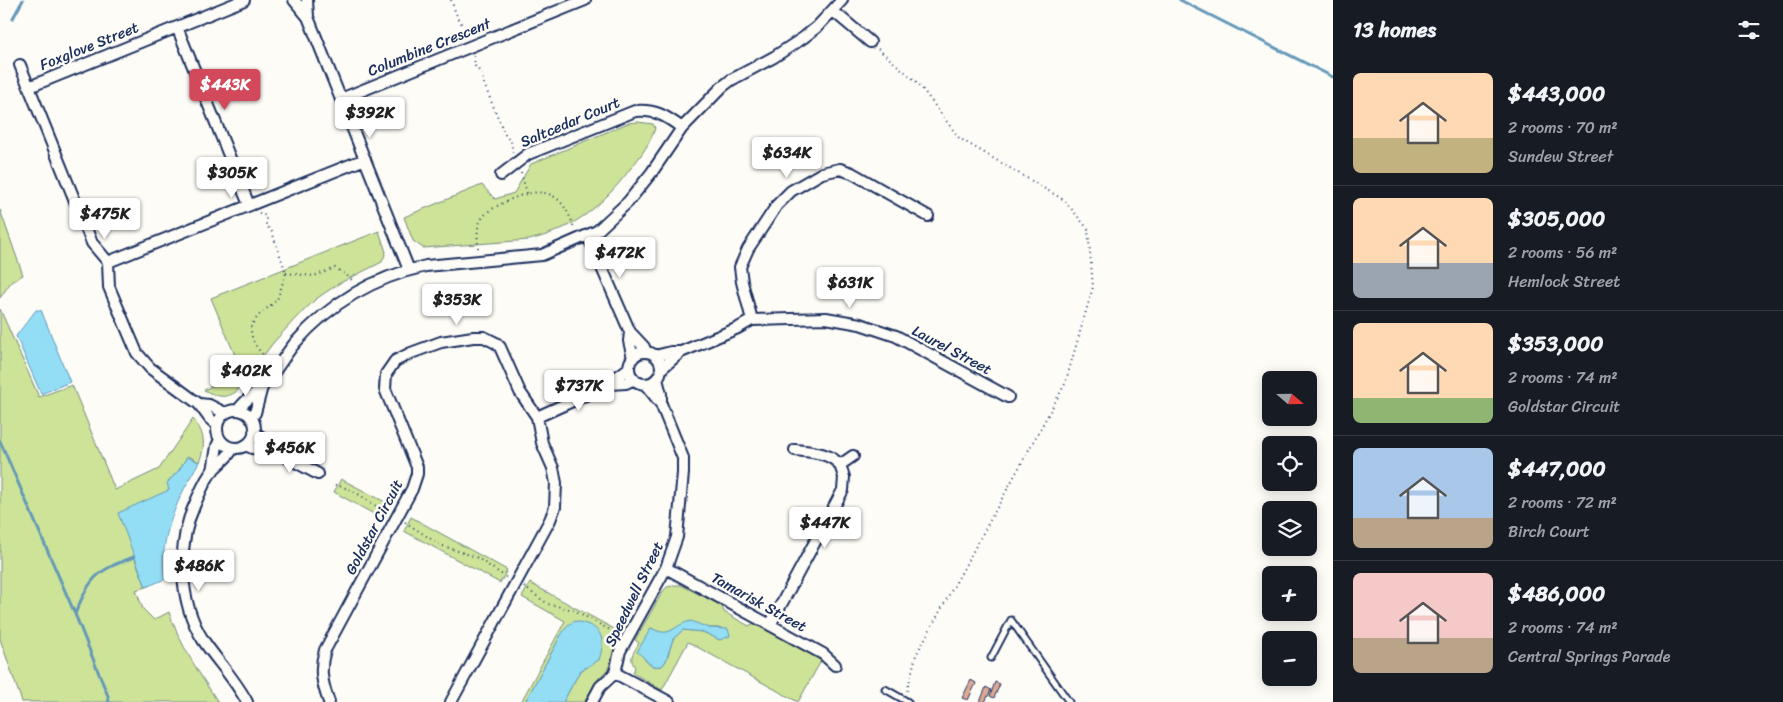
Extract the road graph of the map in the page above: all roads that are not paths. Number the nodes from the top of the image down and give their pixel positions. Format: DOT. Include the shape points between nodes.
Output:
graph roads {
  1 [pos="244,0"];
  2 [pos="294,0"];
  3 [pos="307,0"];
  4 [pos="586,0"];
  5 [pos="842,0"];
  6 [pos="832,11"];
  7 [pos="308,17"];
  8 [pos="177,27"];
  9 [pos="870,42"];
  10 [pos="20,65"];
  11 [pos="28,87"];
  12 [pos="340,99"];
  13 [pos="682,128"];
  14 [pos="365,159"];
  15 [pos="501,175"];
  16 [pos="249,205"];
  17 [pos="928,216"];
  18 [pos="588,236"];
  19 [pos="108,262"];
  20 [pos="409,270"];
  21 [pos="752,320"];
  22 [pos="630,332"];
  23 [pos="681,352"];
  24 [pos="651,354"];
  25 [pos="631,363"];
  26 [pos="659,374"];
  27 [pos="634,379"];
  28 [pos="610,384"];
  29 [pos="645,384"];
  30 [pos="263,386"];
  31 [pos="1008,396"];
  32 [pos="199,404"];
  33 [pos="661,404"];
  34 [pos="238,410"];
  35 [pos="225,413"];
  36 [pos="537,417"];
  37 [pos="251,418"];
  38 [pos="217,425"];
  39 [pos="254,432"];
  40 [pos="220,440"];
  41 [pos="246,445"];
  42 [pos="233,448"];
  43 [pos="795,450"];
  44 [pos="275,451"];
  45 [pos="853,456"];
  46 [pos="840,465"];
  47 [pos="213,470"];
  48 [pos="318,474"];
  49 [pos="666,568"];
  50 [pos="770,625"];
  51 [pos="991,658"];
  52 [pos="835,665"];
  53 [pos="616,673"];
  54 [pos="885,689"];
  55 [pos="906,701"];
  56 [pos="247,702"];
  57 [pos="329,702"];
  58 [pos="451,702"];
  59 [pos="592,702"];
  60 [pos="669,702"];
  61 [pos="1068,702"];
  1 -- 8 [label="street, Foxglove Street"];
  2 -- 7 [label="street"];
  3 -- 7 [label="street"];
  4 -- 12 [label="street, Columbine Crescent"];
  5 -- 6 [label="street"];
  6 -- 9 [label="street"];
  6 -- 13 [label="street" via="787,50 732,80"];
  7 -- 12 [label="street"];
  8 -- 11 [label="street, Foxglove Street"];
  8 -- 16 [label="street"];
  10 -- 11 [label="street, Foxglove Street"];
  11 -- 19 [label="street, Foxglove Street" via="92,243"];
  12 -- 14 [label="street"];
  13 -- 15 [label="street, Saltcedar Court" via="657,112 635,111 528,154"];
  13 -- 18 [label="street" via="628,202 606,224"];
  14 -- 16 [label="street"];
  14 -- 20 [label="street"];
  16 -- 19 [label="street"];
  17 -- 21 [label="street" via="846,171 827,170 786,195 742,261 740,275"];
  18 -- 20 [label="street" via="542,256 457,262"];
  18 -- 22 [label="street"];
  19 -- 32 [label="street" via="109,287 137,353 150,368"];
  20 -- 30 [label="street" via="365,287 329,310 296,342"];
  21 -- 23 [label="street, Laurel Street"];
  21 -- 31 [label="street, Laurel Street" via="826,318 869,326 896,336"];
  22 -- 24 [label="street"];
  22 -- 25 [label="street"];
  23 -- 24 [label="street, Laurel Street"];
  23 -- 26 [label="street, Laurel Street"];
  24 -- 25 [label="street" via="641,352"];
  24 -- 26 [label="street" via="659,360"];
  25 -- 27 [label="street"];
  25 -- 28 [label="street"];
  26 -- 29 [label="street"];
  26 -- 33 [label="street, Speedwell Street"];
  27 -- 28 [label="street"];
  27 -- 29 [label="street"];
  28 -- 36 [label="street"];
  29 -- 33 [label="street, Speedwell Street"];
  30 -- 34 [label="street"];
  30 -- 37 [label="street"];
  32 -- 35 [label="street"];
  32 -- 38 [label="street"];
  33 -- 49 [label="street, Speedwell Street" via="684,466 677,537"];
  34 -- 35 [label="street"];
  34 -- 37 [label="street"];
  35 -- 38 [label="street"];
  36 -- 57 [label="street, Goldstar Circuit" via="520,392 500,347 490,339 473,337 441,342 411,353 392,365 385,379 385,389 415,460 417,474 412,489 325,650 321,675"];
  36 -- 58 [label="street, Goldstar Circuit" via="556,483 553,513"];
  37 -- 39 [label="street"];
  38 -- 40 [label="street"];
  39 -- 41 [label="street"];
  39 -- 44 [label="street"];
  40 -- 42 [label="street"];
  40 -- 47 [label="street"];
  41 -- 42 [label="street"];
  41 -- 44 [label="street"];
  42 -- 47 [label="street"];
  43 -- 46 [label="street" via="825,455"];
  44 -- 48 [label="street"];
  45 -- 46 [label="street"];
  46 -- 50 [label="street" via="844,477 843,490"];
  47 -- 56 [label="street" via="194,506 184,538 183,573 192,616 202,638"];
  49 -- 50 [label="street, Tamarisk Street"];
  49 -- 53 [label="street, Speedwell Street" via="620,651"];
  50 -- 52 [label="street, Tamarisk Street" via="823,654"];
  51 -- 61 [label="lane" via="1011,620"];
  53 -- 59 [label="street" via="600,687"];
  53 -- 60 [label="street"];
  54 -- 55 [label="lane"];
}
